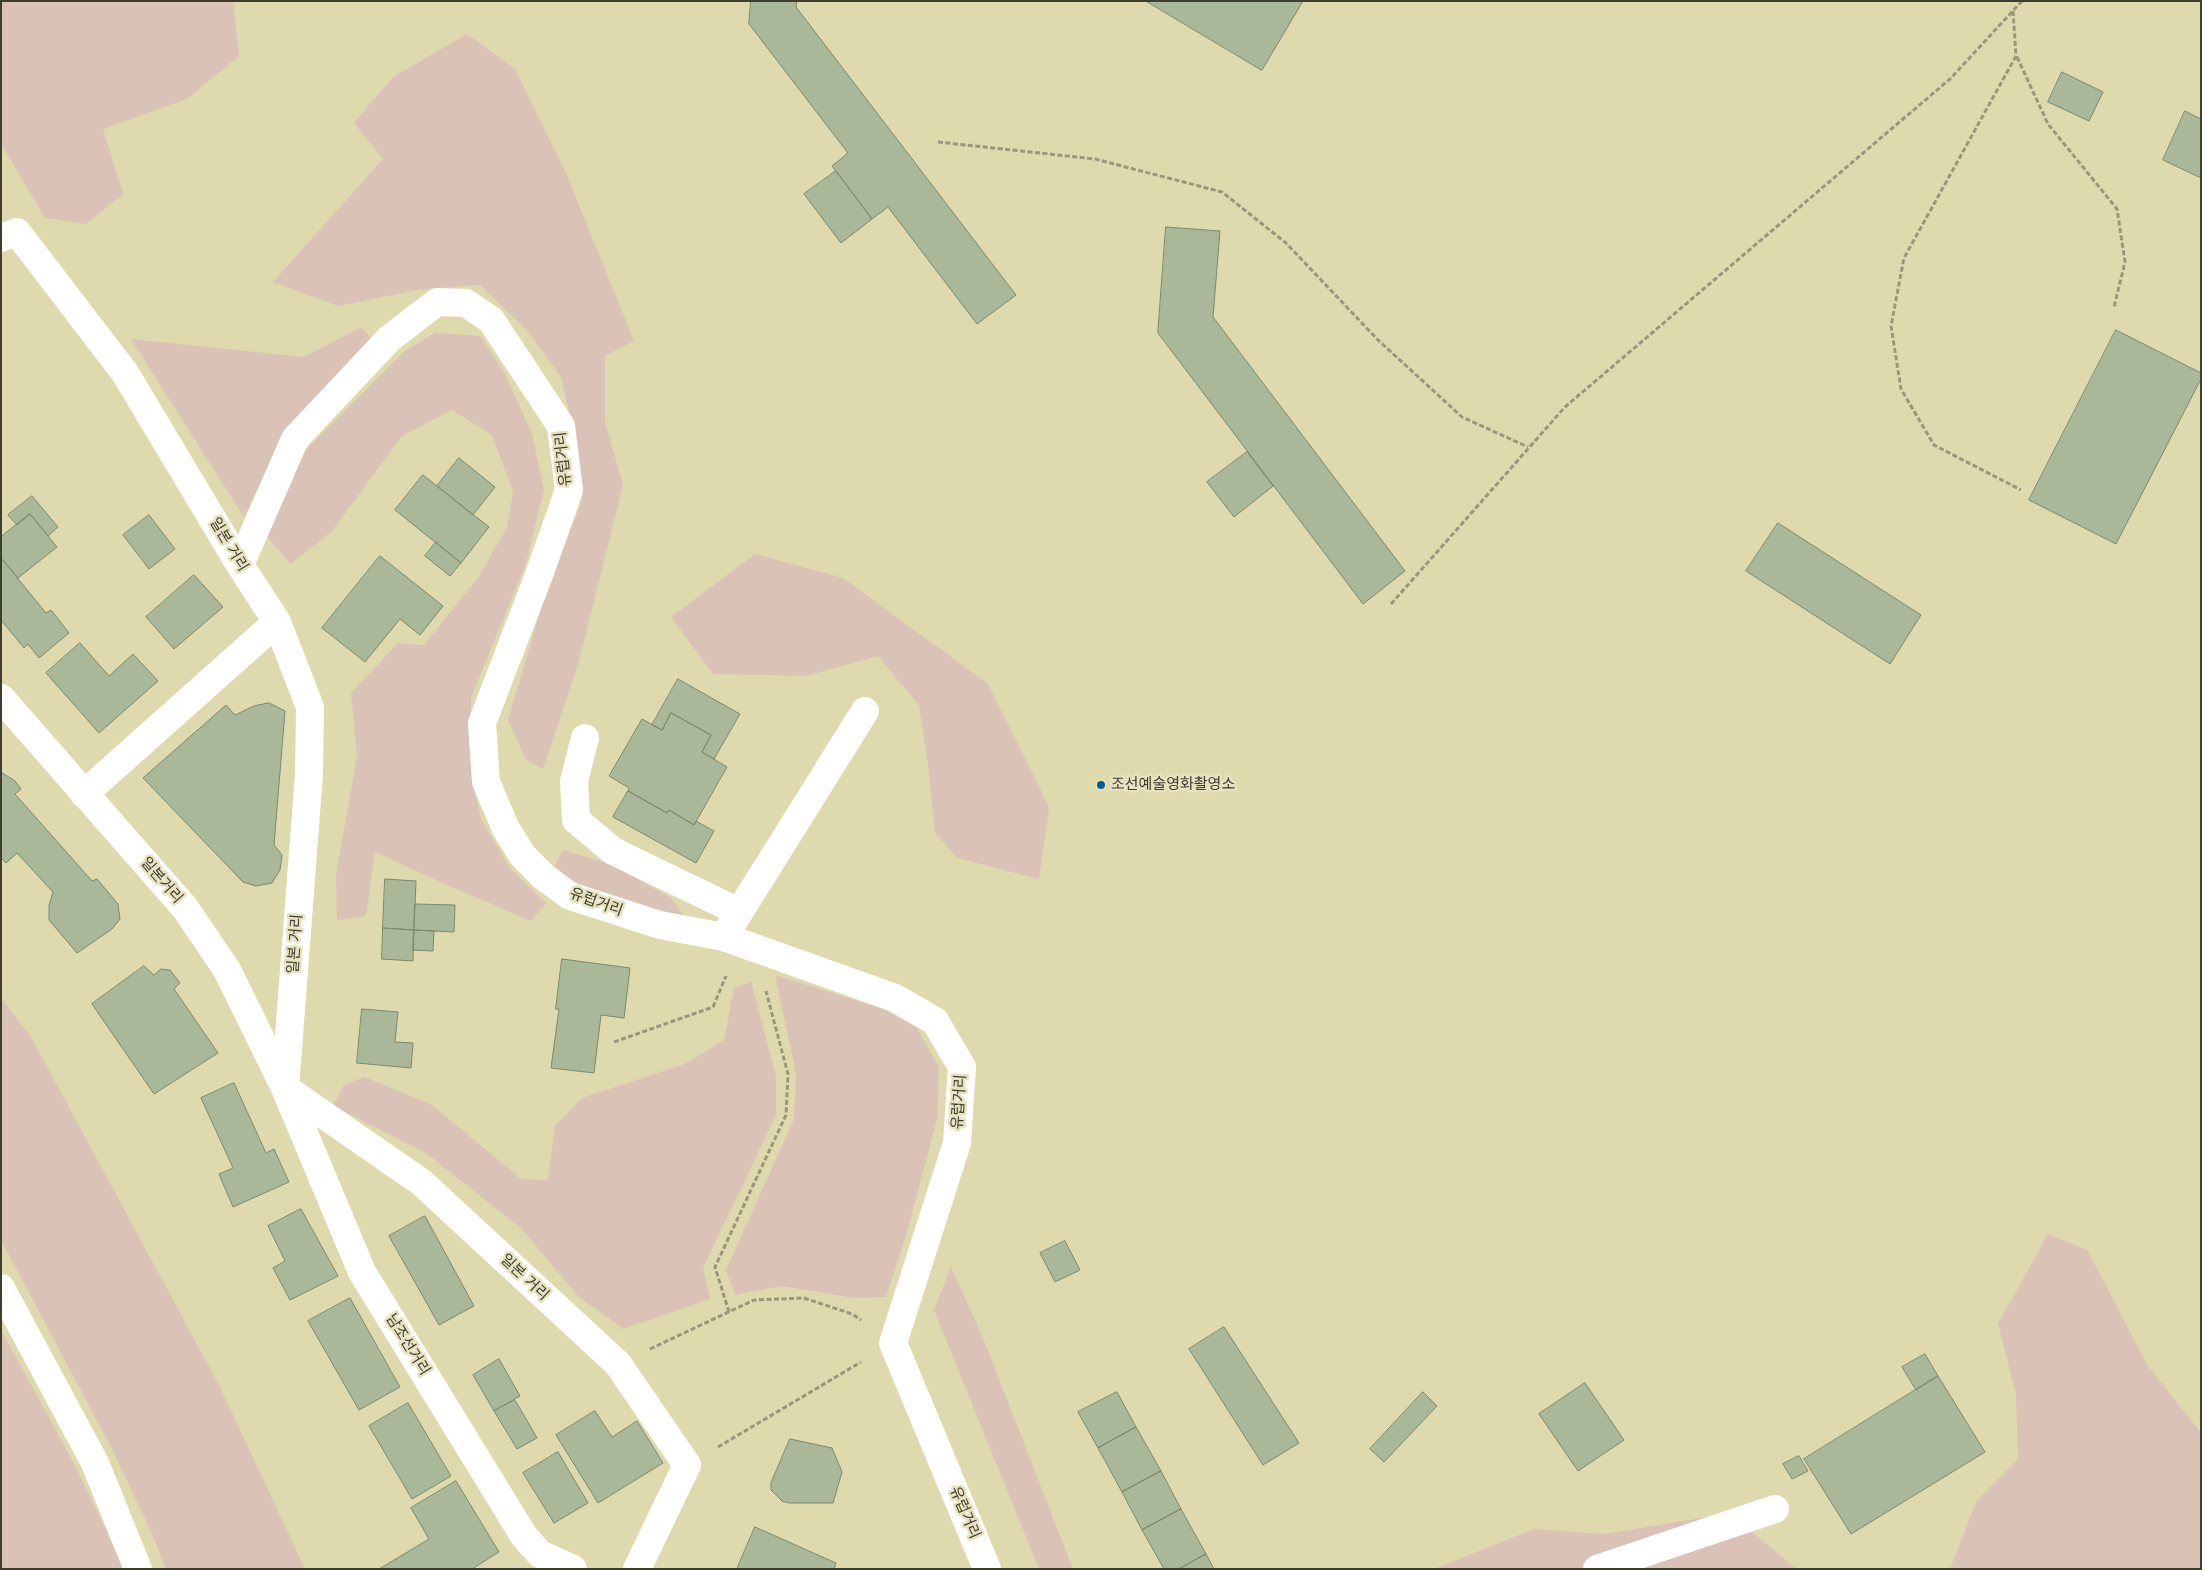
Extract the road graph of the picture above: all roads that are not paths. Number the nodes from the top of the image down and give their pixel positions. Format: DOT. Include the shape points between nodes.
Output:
graph roads {
  1 [pos="1,238"];
  2 [pos="240,565"];
  3 [pos="277,622"];
  4 [pos="1,698"];
  5 [pos="865,710"];
  6 [pos="586,738"];
  7 [pos="84,794"];
  8 [pos="739,912"];
  9 [pos="724,937"];
  10 [pos="286,1088"];
  11 [pos="1,1288"];
  12 [pos="1776,1509"];
  13 [pos="138,1569"];
  14 [pos="574,1569"];
  15 [pos="637,1569"];
  16 [pos="987,1569"];
  17 [pos="1597,1569"];
  1 -- 2 [label="lane, 일본 거리" via="17,232 125,373"];
  2 -- 3 [label="lane, 일본 거리"];
  2 -- 9 [label="lane, 유럽거리" via="295,439 389,339 437,302 466,303 491,320 561,426 569,490 482,723 486,782 506,829 523,856 570,896 660,925"];
  3 -- 7 [label="lane"];
  3 -- 10 [label="lane, 일본 거리" via="310,707 309,774"];
  4 -- 7 [label="lane, 일본거리"];
  5 -- 8 [label="lane"];
  6 -- 8 [label="lane" via="574,781 576,820 613,851"];
  7 -- 10 [label="lane, 일본거리" via="185,908 227,970"];
  8 -- 9 [label="lane"];
  9 -- 16 [label="lane, 유럽거리" via="903,1002 935,1020 962,1067 957,1143 893,1343"];
  10 -- 14 [label="lane, 남조선거리" via="362,1272 524,1536 540,1554"];
  10 -- 15 [label="lane, 일본 거리" via="421,1182 618,1364 687,1466"];
  11 -- 13 [label="lane" via="95,1463"];
  12 -- 17 [label="lane"];
}
